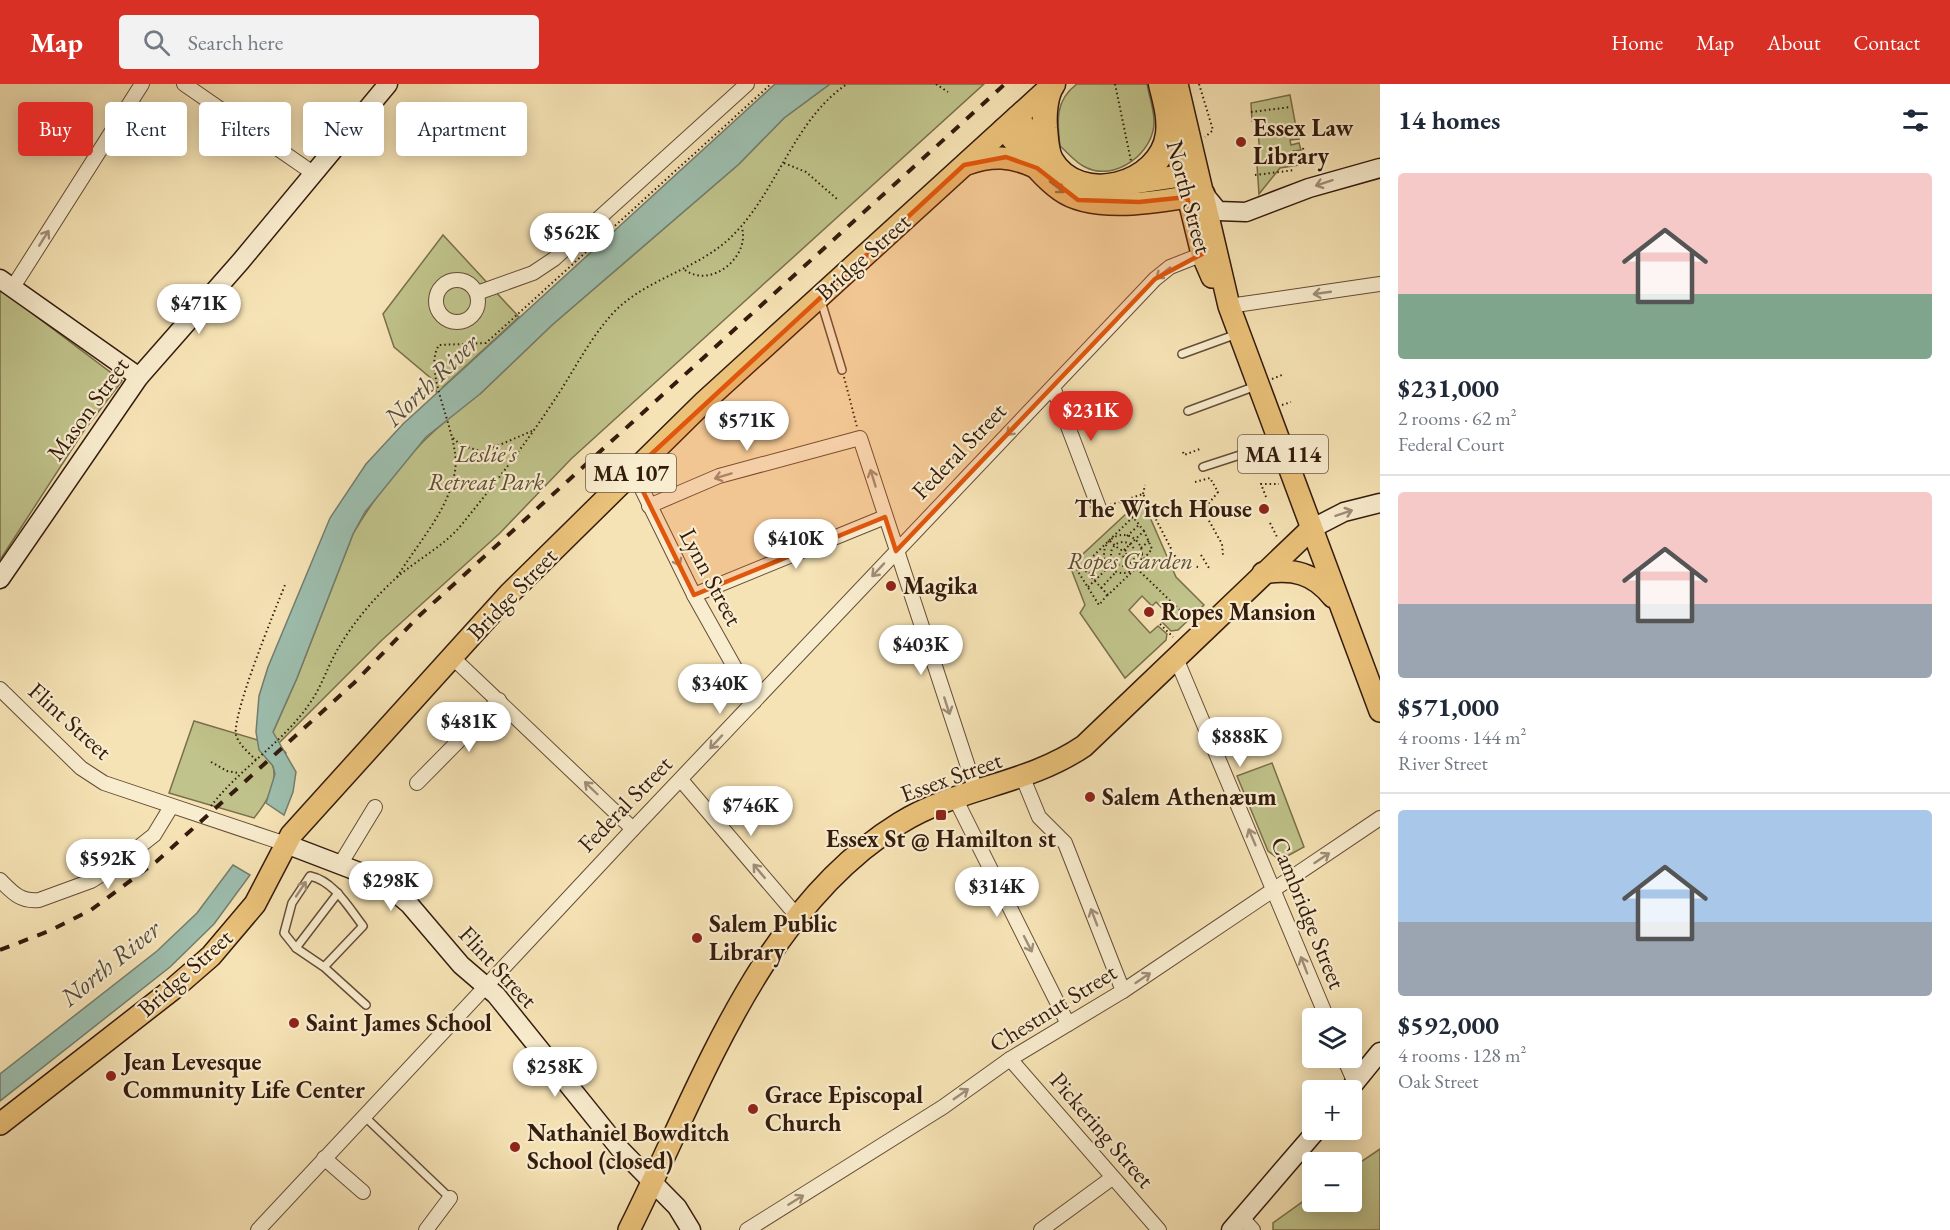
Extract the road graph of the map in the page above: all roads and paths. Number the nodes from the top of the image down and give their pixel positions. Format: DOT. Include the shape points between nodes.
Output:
graph roads {
  1 [pos="142,84"];
  2 [pos="184,84"];
  3 [pos="388,84"];
  4 [pos="747,84"];
  5 [pos="771,84"];
  6 [pos="847,84"];
  7 [pos="936,84"];
  8 [pos="1115,84"];
  9 [pos="1161,84"];
  10 [pos="1178,84"];
  11 [pos="1199,84"];
  12 [pos="1052,85"];
  13 [pos="948,92"];
  14 [pos="1291,107"];
  15 [pos="1251,112"];
  16 [pos="1168,116"];
  17 [pos="1011,123"];
  18 [pos="1203,138"];
  19 [pos="1303,148"];
  20 [pos="1306,162"];
  21 [pos="784,163"];
  22 [pos="1044,164"];
  23 [pos="964,165"];
  24 [pos="1380,168"];
  25 [pos="1295,170"];
  26 [pos="313,173"];
  27 [pos="1255,175"];
  28 [pos="1126,176"];
  29 [pos="1193,185"];
  30 [pos="837,199"];
  31 [pos="742,226"];
  32 [pos="1209,252"];
  33 [pos="685,270"];
  34 [pos="6,283"];
  35 [pos="1380,284"];
  36 [pos="477,293"];
  37 [pos="820,296"];
  38 [pos="1229,306"];
  39 [pos="1239,333"];
  40 [pos="1182,354"];
  41 [pos="842,370"];
  42 [pos="1282,375"];
  43 [pos="139,377"];
  44 [pos="1265,382"];
  45 [pos="1053,387"];
  46 [pos="1291,402"];
  47 [pos="1282,405"];
  48 [pos="1188,411"];
  49 [pos="532,431"];
  50 [pos="453,438"];
  51 [pos="860,438"];
  52 [pos="1279,442"];
  53 [pos="1200,449"];
  54 [pos="1183,452"];
  55 [pos="1250,460"];
  56 [pos="1203,467"];
  57 [pos="1252,468"];
  58 [pos="633,471"];
  59 [pos="1195,482"];
  60 [pos="1279,484"];
  61 [pos="1145,485"];
  62 [pos="1143,494"];
  63 [pos="1266,497"];
  64 [pos="1198,501"];
  65 [pos="1120,502"];
  66 [pos="1380,503"];
  67 [pos="649,506"];
  68 [pos="1207,506"];
  69 [pos="1100,508"];
  70 [pos="1222,508"];
  71 [pos="1203,510"];
  72 [pos="885,517"];
  73 [pos="1133,517"];
  74 [pos="1270,523"];
  75 [pos="1140,524"];
  76 [pos="1311,529"];
  77 [pos="1144,531"];
  78 [pos="1127,536"];
  79 [pos="1278,539"];
  80 [pos="1135,540"];
  81 [pos="1110,541"];
  82 [pos="1149,541"];
  83 [pos="1130,545"];
  84 [pos="1115,546"];
  85 [pos="1141,548"];
  86 [pos="1122,550"];
  87 [pos="896,551"];
  88 [pos="1201,555"];
  89 [pos="1223,555"];
  90 [pos="1122,556"];
  91 [pos="1105,559"];
  92 [pos="1114,561"];
  93 [pos="1131,563"];
  94 [pos="1082,567"];
  95 [pos="1109,567"];
  96 [pos="1136,567"];
  97 [pos="1198,567"];
  98 [pos="1209,568"];
  99 [pos="1117,572"];
  100 [pos="1263,573"];
  101 [pos="1089,574"];
  102 [pos="0,579"];
  103 [pos="395,579"];
  104 [pos="1095,581"];
  105 [pos="285,585"];
  106 [pos="1088,587"];
  107 [pos="1101,588"];
  108 [pos="1108,594"];
  109 [pos="694,595"];
  110 [pos="1340,605"];
  111 [pos="1160,624"];
  112 [pos="1202,632"];
  113 [pos="1175,648"];
  114 [pos="452,657"];
  115 [pos="0,689"];
  116 [pos="499,700"];
  117 [pos="754,702"];
  118 [pos="1380,711"];
  119 [pos="256,760"];
  120 [pos="211,762"];
  121 [pos="241,772"];
  122 [pos="1023,778"];
  123 [pos="681,780"];
  124 [pos="417,783"];
  125 [pos="976,791"];
  126 [pos="955,798"];
  127 [pos="171,807"];
  128 [pos="375,807"];
  129 [pos="202,818"];
  130 [pos="1380,818"];
  131 [pos="633,829"];
  132 [pos="286,844"];
  133 [pos="341,864"];
  134 [pos="0,880"];
  135 [pos="1275,891"];
  136 [pos="338,893"];
  137 [pos="797,916"];
  138 [pos="296,948"];
  139 [pos="324,967"];
  140 [pos="486,986"];
  141 [pos="1123,991"];
  142 [pos="366,1005"];
  143 [pos="1323,1008"];
  144 [pos="1068,1024"];
  145 [pos="1380,1052"];
  146 [pos="1010,1059"];
  147 [pos="1358,1080"];
  148 [pos="363,1115"];
  149 [pos="0,1124"];
  150 [pos="1309,1140"];
  151 [pos="324,1158"];
  152 [pos="1112,1178"];
  153 [pos="652,1181"];
  154 [pos="363,1192"];
  155 [pos="450,1198"];
  156 [pos="1242,1226"];
  157 [pos="258,1230"];
  158 [pos="426,1230"];
  159 [pos="629,1230"];
  160 [pos="692,1230"];
  161 [pos="747,1230"];
  162 [pos="1041,1230"];
  163 [pos="1159,1230"];
  34 -- 1 [label="street, one-way"];
  2 -- 26 [label="street"];
  3 -- 26 [label="street, Mason Street"];
  4 -- 36 [label="street" via="554,259 533,273"];
  5 -- 50 [label="path" via="486,343 439,345 434,371"];
  6 -- 21 [label="path" via="810,121"];
  7 -- 13 [label="path"];
  8 -- 28 [label="path"];
  9 -- 16 [label="highway, North Street / MA 114"];
  10 -- 29 [label="main road, North Street / MA 114"];
  11 -- 18 [label="path" via="1214,130"];
  12 -- 17 [label="main road, Bridge Street / MA 107"];
  12 -- 22 [label="highway" via="1045,123"];
  14 -- 15 [label="path"];
  16 -- 28 [label="highway" via="1167,135 1158,157 1136,178"];
  16 -- 29 [label="main road, North Street / MA 114"];
  17 -- 22 [label="main road"];
  17 -- 23 [label="main road, Bridge Street / MA 107"];
  19 -- 20 [label="path"];
  21 -- 30 [label="path" via="806,172"];
  21 -- 31 [label="path"];
  22 -- 23 [label="main road" via="992,157"];
  22 -- 28 [label="highway" via="1087,185"];
  22 -- 29 [label="main road, one-way" via="1061,191 1078,200 1128,203"];
  23 -- 37 [label="main road, Bridge Street / MA 107"];
  24 -- 29 [label="street, one-way" via="1309,188 1246,212 1218,211"];
  25 -- 27 [label="path"];
  26 -- 43 [label="street, Mason Street"];
  28 -- 29 [label="main road"];
  29 -- 32 [label="main road, North Street / MA 114"];
  31 -- 33 [label="path" via="718,249"];
  31 -- 33 [label="path" via="742,245 721,271 700,276"];
  32 -- 38 [label="main road, North Street / MA 114"];
  32 -- 45 [label="street, Federal Street, one-way" via="1170,267 1155,279"];
  33 -- 49 [label="path" via="636,294 615,311 586,346"];
  34 -- 43 [label="street"];
  35 -- 38 [label="street, one-way"];
  37 -- 41 [label="lane"];
  37 -- 58 [label="main road, Bridge Street / MA 107"];
  38 -- 39 [label="main road, North Street / MA 114"];
  39 -- 40 [label="lane"];
  39 -- 44 [label="main road, North Street / MA 114"];
  41 -- 51 [label="path"];
  42 -- 44 [label="path"];
  43 -- 102 [label="street, Mason Street"];
  44 -- 48 [label="lane"];
  44 -- 52 [label="main road, North Street / MA 114"];
  45 -- 69 [label="street"];
  45 -- 87 [label="street, Federal Street, one-way"];
  46 -- 47 [label="path"];
  49 -- 50 [label="path" via="483,452"];
  49 -- 103 [label="path" via="461,526 433,553"];
  50 -- 103 [label="path" via="456,457 448,497"];
  51 -- 67 [label="street, one-way" via="719,476"];
  72 -- 51 [label="street, one-way"];
  52 -- 56 [label="lane"];
  52 -- 76 [label="main road, North Street / MA 114"];
  53 -- 54 [label="path" via="1184,455"];
  55 -- 57 [label="path"];
  58 -- 67 [label="street, Lynn Street"];
  58 -- 114 [label="main road, Bridge Street / MA 107"];
  59 -- 68 [label="path" via="1210,478 1216,486 1218,492"];
  60 -- 63 [label="path" via="1261,484"];
  61 -- 62 [label="path"];
  62 -- 65 [label="path"];
  62 -- 97 [label="path" via="1178,562"];
  64 -- 71 [label="path"];
  65 -- 69 [label="path"];
  65 -- 73 [label="path"];
  76 -- 66 [label="street, Essex Street, one-way" via="1344,512"];
  67 -- 109 [label="street, Lynn Street, one-way"];
  68 -- 70 [label="path" via="1212,512"];
  68 -- 71 [label="path"];
  71 -- 89 [label="path" via="1222,544"];
  72 -- 87 [label="street"];
  72 -- 109 [label="street"];
  73 -- 75 [label="path"];
  73 -- 81 [label="path"];
  74 -- 79 [label="path"];
  75 -- 77 [label="path"];
  75 -- 78 [label="path"];
  76 -- 100 [label="main road, Essex Street"];
  76 -- 110 [label="main road, MA 114"];
  77 -- 80 [label="path"];
  77 -- 82 [label="path"];
  78 -- 80 [label="path"];
  78 -- 81 [label="path"];
  80 -- 83 [label="path"];
  80 -- 85 [label="path"];
  81 -- 84 [label="path"];
  81 -- 91 [label="path"];
  81 -- 94 [label="path"];
  82 -- 85 [label="path"];
  82 -- 96 [label="path" via="1152,549"];
  83 -- 84 [label="path"];
  83 -- 86 [label="path"];
  83 -- 93 [label="path" via="1135,555"];
  84 -- 86 [label="path"];
  84 -- 92 [label="path"];
  85 -- 96 [label="path"];
  86 -- 90 [label="path"];
  86 -- 90 [label="path"];
  87 -- 117 [label="street, Federal Street, one-way"];
  87 -- 125 [label="street, one-way"];
  88 -- 98 [label="path"];
  90 -- 92 [label="path"];
  90 -- 93 [label="path"];
  91 -- 95 [label="path"];
  91 -- 101 [label="path"];
  92 -- 93 [label="path" via="1124,566"];
  92 -- 95 [label="path"];
  93 -- 96 [label="path"];
  94 -- 101 [label="path"];
  94 -- 106 [label="path" via="1077,570"];
  95 -- 99 [label="path"];
  95 -- 104 [label="path"];
  96 -- 99 [label="path" via="1126,573"];
  96 -- 108 [label="path"];
  96 -- 112 [label="path"];
  99 -- 107 [label="path"];
  100 -- 110 [label="main road" via="1298,571 1316,579"];
  100 -- 112 [label="main road, Essex Street"];
  101 -- 104 [label="path"];
  103 -- 119 [label="path" via="347,634 310,703"];
  104 -- 106 [label="path"];
  104 -- 107 [label="path"];
  105 -- 119 [label="path" via="255,661 236,726 238,739"];
  106 -- 108 [label="path" via="1098,605"];
  107 -- 108 [label="path"];
  109 -- 117 [label="street, Lynn Street"];
  110 -- 118 [label="main road, MA 114"];
  111 -- 113 [label="path"];
  112 -- 113 [label="main road, Essex Street"];
  113 -- 122 [label="main road, Essex Street" via="1084,746"];
  135 -- 113 [label="street, Cambridge Street, one-way"];
  114 -- 116 [label="street"];
  114 -- 132 [label="main road, Bridge Street / MA 107"];
  115 -- 127 [label="street, Flint Street" via="92,776 118,790"];
  116 -- 124 [label="street"];
  131 -- 116 [label="street, one-way"];
  117 -- 123 [label="street, Federal Street, one-way"];
  119 -- 121 [label="path"];
  120 -- 121 [label="path" via="227,771"];
  121 -- 129 [label="path"];
  122 -- 125 [label="main road, Essex Street"];
  141 -- 122 [label="street, one-way" via="1065,843 1039,817"];
  123 -- 131 [label="street, Federal Street"];
  137 -- 123 [label="street, one-way"];
  125 -- 126 [label="main road, Essex Street"];
  126 -- 137 [label="main road, Essex Street" via="918,812 854,855"];
  126 -- 144 [label="street, one-way"];
  127 -- 129 [label="street, Flint Street"];
  127 -- 134 [label="street" via="154,834 91,881 30,901"];
  128 -- 133 [label="street"];
  129 -- 132 [label="street, Flint Street"];
  135 -- 130 [label="street, Chestnut Street, one-way"];
  131 -- 140 [label="street, Federal Street"];
  132 -- 133 [label="street, Flint Street"];
  132 -- 149 [label="main road, Bridge Street / MA 107" via="255,904 211,956"];
  133 -- 140 [label="street, Flint Street" via="400,895 456,959"];
  141 -- 135 [label="street, Chestnut Street, one-way"];
  143 -- 135 [label="street, Cambridge Street, one-way"];
  136 -- 138 [label="lane"];
  138 -- 136 [label="lane, one-way" via="284,933 292,903 310,876"];
  136 -- 139 [label="lane" via="363,926"];
  137 -- 153 [label="main road, Essex Street" via="732,1021"];
  138 -- 139 [label="lane"];
  139 -- 142 [label="lane"];
  140 -- 148 [label="street, Federal Street"];
  140 -- 153 [label="street, Flint Street" via="620,1149"];
  141 -- 144 [label="street, Chestnut Street"];
  144 -- 146 [label="street, Chestnut Street"];
  145 -- 147 [label="street"];
  146 -- 152 [label="street, Pickering Street"];
  161 -- 146 [label="street, Chestnut Street, one-way" via="943,1107"];
  148 -- 151 [label="street, Federal Street"];
  148 -- 155 [label="lane"];
  150 -- 156 [label="street"];
  151 -- 154 [label="street"];
  151 -- 157 [label="street, Federal Street"];
  152 -- 162 [label="street"];
  152 -- 163 [label="street, Pickering Street"];
  153 -- 159 [label="main road, Essex Street"];
  153 -- 160 [label="street, Flint Street"];
  155 -- 158 [label="street"];
}
